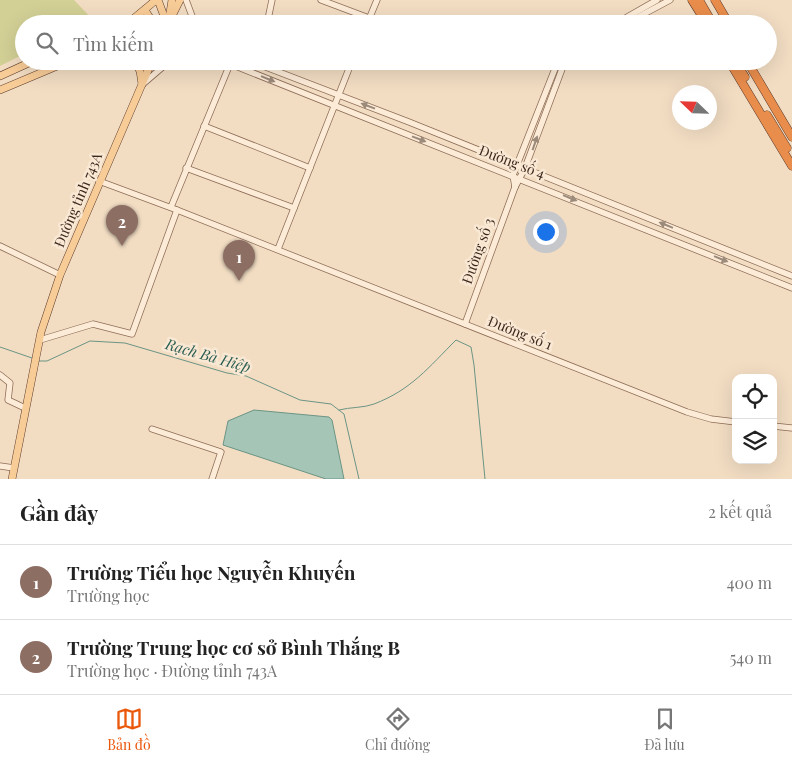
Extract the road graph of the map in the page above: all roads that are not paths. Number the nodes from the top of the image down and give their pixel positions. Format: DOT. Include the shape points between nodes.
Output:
graph roads {
  1 [pos="158,0"];
  2 [pos="171,0"];
  3 [pos="180,0"];
  4 [pos="186,0"];
  5 [pos="272,0"];
  6 [pos="321,0"];
  7 [pos="377,0"];
  8 [pos="656,0"];
  9 [pos="670,0"];
  10 [pos="692,0"];
  11 [pos="699,0"];
  12 [pos="710,0"];
  13 [pos="715,0"];
  14 [pos="145,10"];
  15 [pos="139,15"];
  16 [pos="148,15"];
  17 [pos="164,15"];
  18 [pos="167,15"];
  19 [pos="172,15"];
  20 [pos="192,15"];
  21 [pos="271,15"];
  22 [pos="355,15"];
  23 [pos="371,15"];
  24 [pos="630,15"];
  25 [pos="642,15"];
  26 [pos="701,15"];
  27 [pos="708,15"];
  28 [pos="719,15"];
  29 [pos="724,15"];
  30 [pos="15,69"];
  31 [pos="48,70"];
  32 [pos="139,70"];
  33 [pos="148,70"];
  34 [pos="159,70"];
  35 [pos="227,70"];
  36 [pos="247,70"];
  37 [pos="274,70"];
  38 [pos="349,70"];
  39 [pos="554,70"];
  40 [pos="562,70"];
  41 [pos="734,70"];
  42 [pos="740,70"];
  43 [pos="751,70"];
  44 [pos="757,70"];
  45 [pos="0,76"];
  46 [pos="142,84"];
  47 [pos="0,90"];
  48 [pos="339,95"];
  49 [pos="334,106"];
  50 [pos="204,126"];
  51 [pos="792,127"];
  52 [pos="792,137"];
  53 [pos="792,156"];
  54 [pos="516,165"];
  55 [pos="792,166"];
  56 [pos="186,168"];
  57 [pos="310,168"];
  58 [pos="525,168"];
  59 [pos="512,175"];
  60 [pos="521,178"];
  61 [pos="99,181"];
  62 [pos="515,187"];
  63 [pos="171,207"];
  64 [pos="294,208"];
  65 [pos="177,210"];
  66 [pos="0,246"];
  67 [pos="278,249"];
  68 [pos="60,275"];
  69 [pos="792,276"];
  70 [pos="792,288"];
  71 [pos="465,324"];
  72 [pos="40,340"];
  73 [pos="0,376"];
  74 [pos="8,400"];
  75 [pos="8,408"];
  76 [pos="25,408"];
  77 [pos="732,422"];
  78 [pos="777,426"];
  79 [pos="792,428"];
  80 [pos="152,429"];
  81 [pos="0,466"];
  82 [pos="14,468"];
  83 [pos="12,479"];
  84 [pos="212,479"];
  1 -- 14 [label="main road"];
  1 -- 17 [label="main road"];
  2 -- 18 [label="main road"];
  3 -- 19 [label="main road"];
  4 -- 20 [label="street"];
  5 -- 21 [label="street"];
  6 -- 22 [label="street"];
  7 -- 23 [label="street"];
  8 -- 24 [label="street"];
  9 -- 25 [label="street"];
  10 -- 26 [label="highway"];
  11 -- 27 [label="highway"];
  12 -- 28 [label="highway"];
  13 -- 29 [label="highway"];
  14 -- 15 [label="main road"];
  14 -- 16 [label="main road"];
  30 -- 45 [label="main road"];
  31 -- 47 [label="main road"];
  32 -- 46 [label="main road"];
  33 -- 46 [label="main road, Đường tỉnh 743A"];
  34 -- 46 [label="street"];
  35 -- 50 [label="street"];
  36 -- 49 [label="street, Đường số 4, one-way"];
  37 -- 48 [label="street, Đường số 4"];
  38 -- 48 [label="street"];
  39 -- 54 [label="street"];
  58 -- 40 [label="street, Đường số 3, one-way"];
  41 -- 55 [label="highway"];
  42 -- 53 [label="highway"];
  43 -- 52 [label="highway"];
  44 -- 51 [label="highway"];
  46 -- 61 [label="main road, Đường tỉnh 743A"];
  48 -- 49 [label="street"];
  54 -- 48 [label="street, Đường số 4, one-way"];
  49 -- 57 [label="street"];
  49 -- 59 [label="street, Đường số 4, one-way"];
  50 -- 56 [label="street"];
  50 -- 57 [label="street"];
  54 -- 58 [label="street, Đường số 4"];
  54 -- 59 [label="street"];
  56 -- 63 [label="street"];
  56 -- 64 [label="street"];
  57 -- 64 [label="street"];
  58 -- 60 [label="street, Đường số 3"];
  69 -- 58 [label="street, Đường số 4, one-way"];
  59 -- 60 [label="street, Đường số 4"];
  59 -- 62 [label="street"];
  60 -- 62 [label="street, Đường số 3"];
  60 -- 70 [label="street, Đường số 4, one-way"];
  61 -- 63 [label="street, Đường số 1"];
  61 -- 68 [label="main road, Đường tỉnh 743A"];
  62 -- 71 [label="street, Đường số 3"];
  63 -- 65 [label="street, Đường số 1"];
  64 -- 67 [label="street"];
  65 -- 67 [label="street, Đường số 1"];
  65 -- 72 [label="street" via="132,334 93,324"];
  66 -- 68 [label="street"];
  67 -- 71 [label="street, Đường số 1"];
  68 -- 72 [label="main road, Đường tỉnh 743A"];
  71 -- 77 [label="street, Đường số 1" via="687,412"];
  72 -- 76 [label="main road, Đường tỉnh 743A"];
  73 -- 74 [label="street" via="10,383"];
  74 -- 75 [label="street"];
  74 -- 76 [label="street"];
  76 -- 82 [label="main road"];
  78 -- 79 [label="street"];
  80 -- 84 [label="street" via="221,452"];
  81 -- 82 [label="street"];
  82 -- 83 [label="main road"];
}
